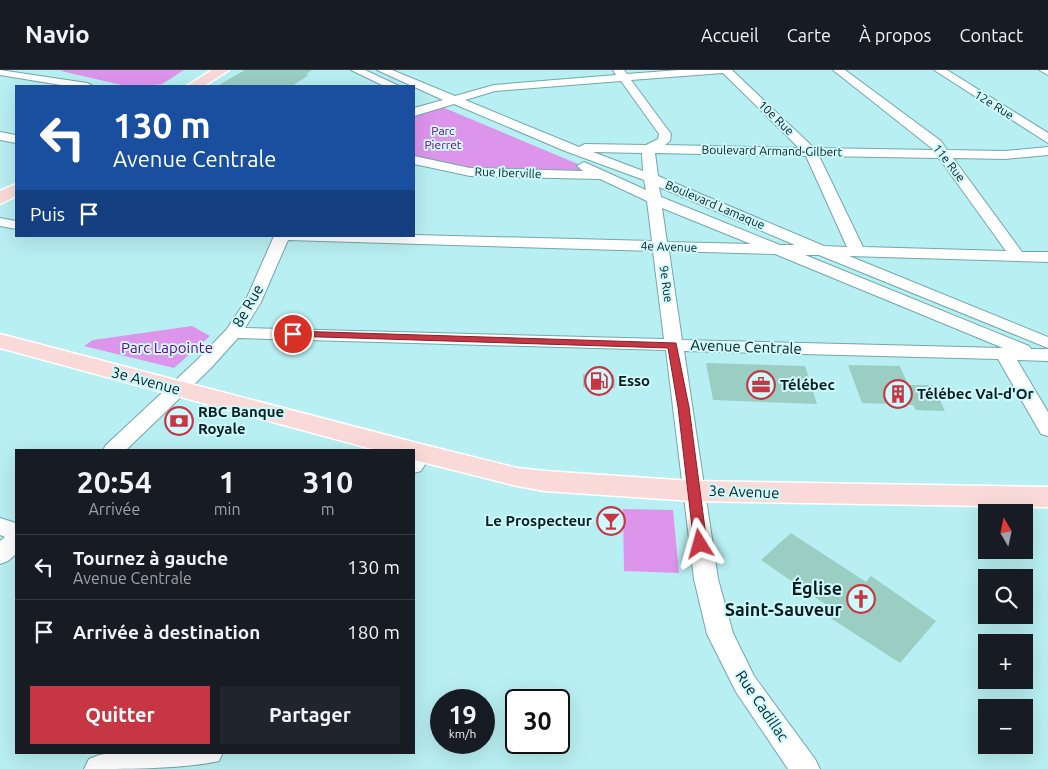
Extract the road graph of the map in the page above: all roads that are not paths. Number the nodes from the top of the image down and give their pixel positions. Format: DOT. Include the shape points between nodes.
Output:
graph roads {
  1 [pos="222,70"];
  2 [pos="356,70"];
  3 [pos="382,70"];
  4 [pos="721,70"];
  5 [pos="726,70"];
  6 [pos="838,70"];
  7 [pos="939,70"];
  8 [pos="1044,70"];
  9 [pos="0,72"];
  10 [pos="1048,72"];
  11 [pos="621,74"];
  12 [pos="564,82"];
  13 [pos="80,85"];
  14 [pos="196,85"];
  15 [pos="391,85"];
  16 [pos="507,86"];
  17 [pos="415,95"];
  18 [pos="454,99"];
  19 [pos="435,104"];
  20 [pos="415,112"];
  21 [pos="0,136"];
  22 [pos="15,139"];
  23 [pos="1048,139"];
  24 [pos="538,147"];
  25 [pos="570,148"];
  26 [pos="648,149"];
  27 [pos="1048,151"];
  28 [pos="811,152"];
  29 [pos="941,153"];
  30 [pos="415,160"];
  31 [pos="604,175"];
  32 [pos="651,178"];
  33 [pos="15,190"];
  34 [pos="0,199"];
  35 [pos="654,199"];
  36 [pos="0,222"];
  37 [pos="15,225"];
  38 [pos="282,237"];
  39 [pos="324,237"];
  40 [pos="661,247"];
  41 [pos="783,251"];
  42 [pos="825,252"];
  43 [pos="857,252"];
  44 [pos="1017,256"];
  45 [pos="1048,257"];
  46 [pos="233,333"];
  47 [pos="0,341"];
  48 [pos="673,345"];
  49 [pos="1045,353"];
  50 [pos="1004,354"];
  51 [pos="178,390"];
  52 [pos="1048,429"];
  53 [pos="115,449"];
  54 [pos="393,449"];
  55 [pos="415,455"];
  56 [pos="692,491"];
  57 [pos="1048,497"];
  58 [pos="0,526"];
  59 [pos="15,532"];
  60 [pos="15,541"];
  61 [pos="0,555"];
  62 [pos="201,754"];
  63 [pos="99,769"];
  64 [pos="805,769"];
  1 -- 14 [label="main road"];
  2 -- 15 [label="street"];
  3 -- 18 [label="street, Boulevard Lamaque"];
  4 -- 11 [label="street"];
  5 -- 28 [label="street, 10e Rue"];
  6 -- 29 [label="street, 11e Rue" via="936,144"];
  7 -- 23 [label="street, 12e Rue"];
  8 -- 10 [label="street"];
  9 -- 13 [label="street"];
  11 -- 12 [label="street"];
  11 -- 26 [label="street" via="665,134 664,141"];
  12 -- 16 [label="street"];
  12 -- 16 [label="street" via="557,74 545,72 509,81"];
  16 -- 18 [label="street"];
  17 -- 19 [label="street, Boulevard Lamaque"];
  18 -- 19 [label="street"];
  18 -- 25 [label="street, Boulevard Lamaque"];
  19 -- 20 [label="street"];
  19 -- 24 [label="street, Boulevard Lamaque"];
  21 -- 22 [label="street"];
  24 -- 25 [label="street, Boulevard Armand-Gilbert"];
  24 -- 31 [label="street, Boulevard Lamaque"];
  25 -- 26 [label="street, Boulevard Armand-Gilbert"];
  25 -- 32 [label="street, Boulevard Lamaque"];
  26 -- 28 [label="street, Boulevard Armand-Gilbert"];
  26 -- 32 [label="street, 9e Rue"];
  27 -- 29 [label="street, Boulevard Armand-Gilbert" via="1005,155"];
  28 -- 29 [label="street, Boulevard Armand-Gilbert"];
  28 -- 43 [label="street, 10e Rue"];
  29 -- 44 [label="street, 11e Rue"];
  30 -- 31 [label="street, Rue Iberville" via="470,172"];
  31 -- 35 [label="street, Boulevard Lamaque"];
  32 -- 35 [label="street, 9e Rue"];
  32 -- 42 [label="street, Boulevard Lamaque"];
  33 -- 34 [label="main road"];
  35 -- 40 [label="street, 9e Rue"];
  35 -- 41 [label="street, Boulevard Lamaque"];
  36 -- 37 [label="street"];
  38 -- 46 [label="street, 8e Rue" via="253,302"];
  39 -- 40 [label="street, 4e Avenue"];
  40 -- 41 [label="street, 4e Avenue"];
  40 -- 48 [label="street, 9e Rue"];
  41 -- 42 [label="street, 4e Avenue"];
  41 -- 49 [label="street, Boulevard Lamaque"];
  42 -- 43 [label="street, 4e Avenue"];
  42 -- 49 [label="street, Boulevard Lamaque"];
  43 -- 44 [label="street, 4e Avenue"];
  44 -- 45 [label="street, 4e Avenue"];
  46 -- 48 [label="street, Avenue Centrale"];
  46 -- 51 [label="street, 8e Rue"];
  47 -- 51 [label="main road, 3e Avenue"];
  48 -- 50 [label="street, Avenue Centrale"];
  48 -- 56 [label="street, Rue Cadillac" via="684,407"];
  49 -- 50 [label="street, Avenue Centrale"];
  50 -- 52 [label="street"];
  51 -- 53 [label="street, 8e Rue"];
  51 -- 54 [label="main road, 3e Avenue"];
  55 -- 56 [label="main road, 3e Avenue" via="545,482"];
  56 -- 57 [label="main road, 3e Avenue"];
  56 -- 64 [label="street, Rue Cadillac" via="706,580 720,634 745,684"];
  58 -- 59 [label="street"];
  60 -- 61 [label="street"];
  62 -- 63 [label="street"];
}
